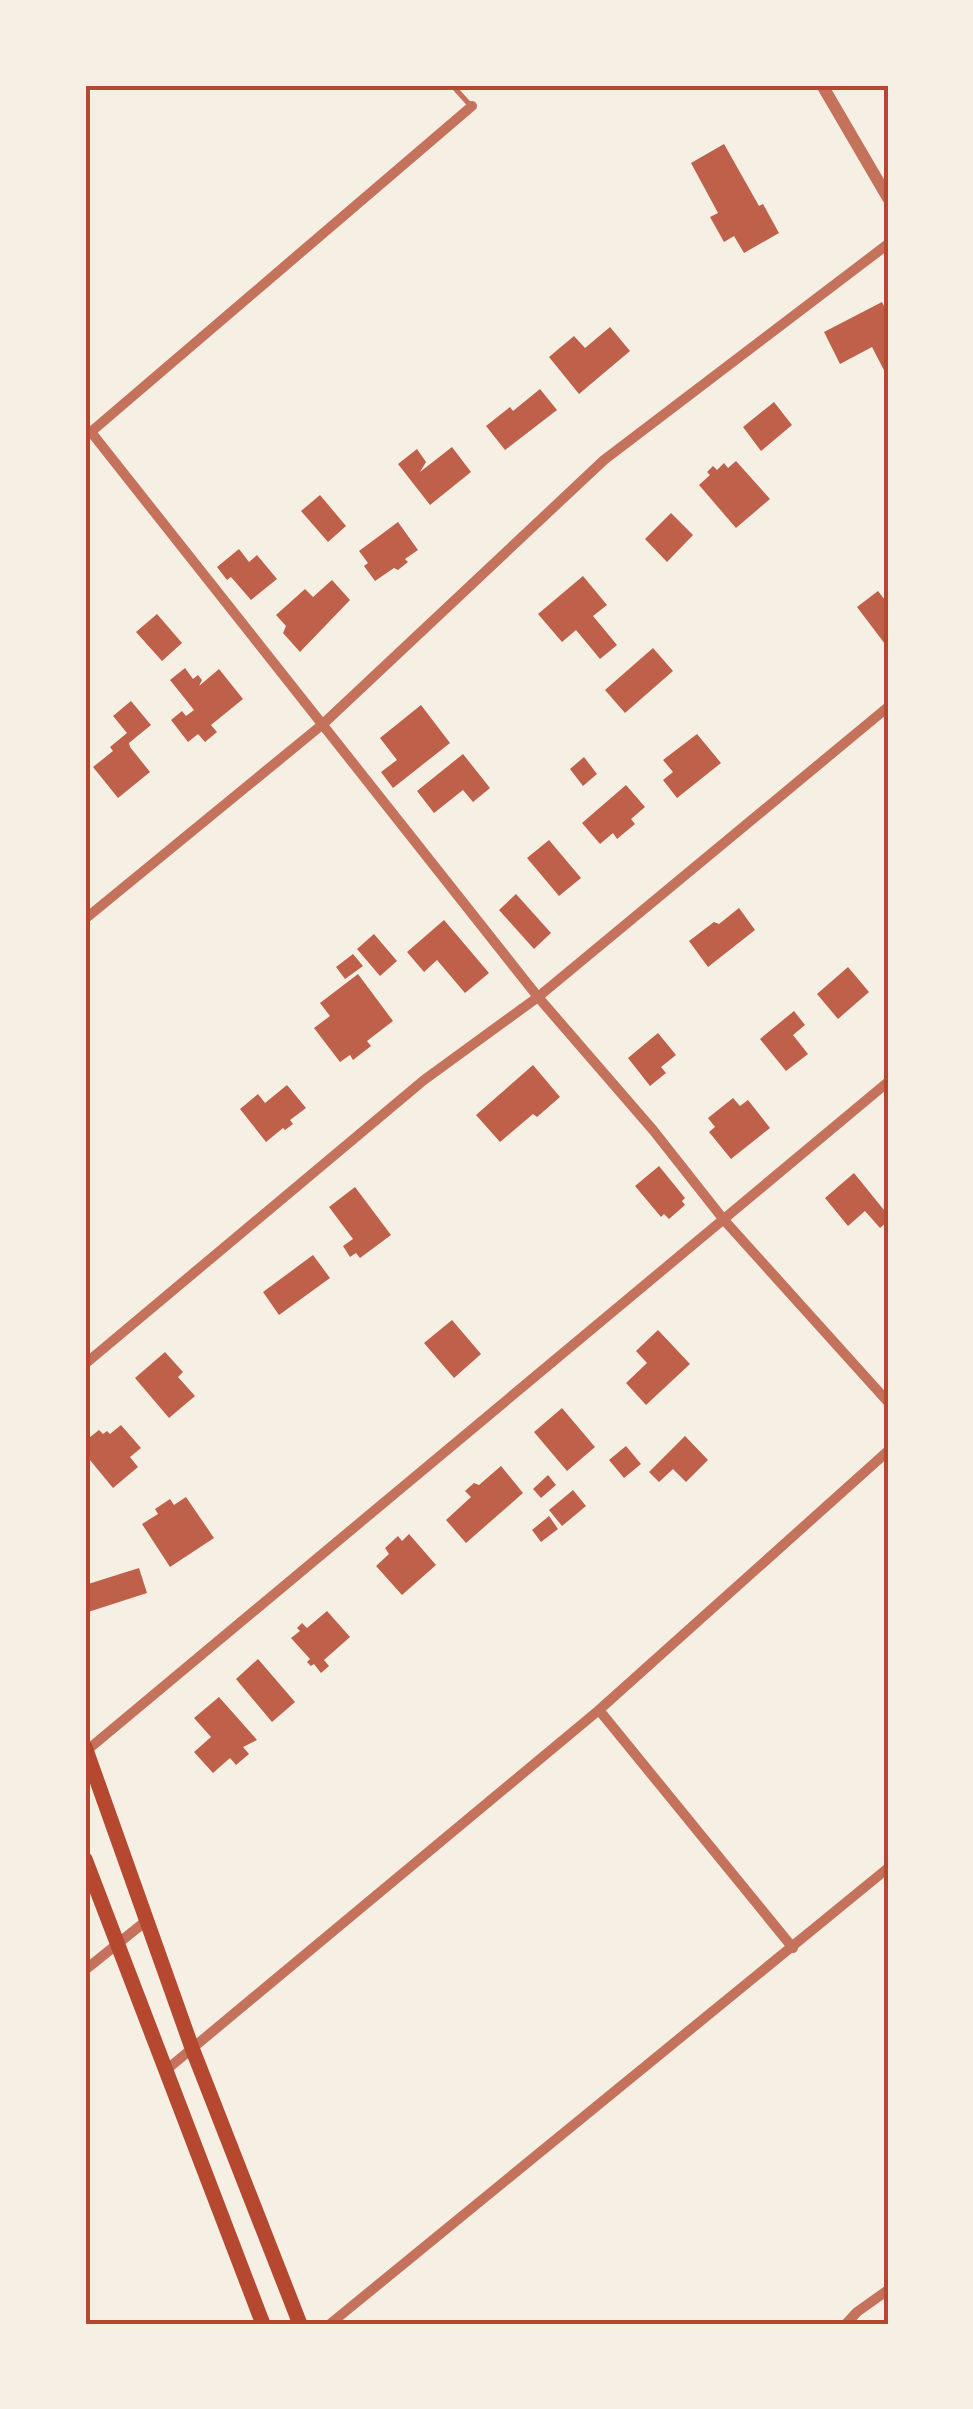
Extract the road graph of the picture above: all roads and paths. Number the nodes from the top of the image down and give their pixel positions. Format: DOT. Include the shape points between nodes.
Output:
graph roads {
  1 [pos="452,85"];
  2 [pos="822,85"];
  3 [pos="472,106"];
  4 [pos="888,198"];
  5 [pos="888,244"];
  6 [pos="88,435"];
  7 [pos="888,707"];
  8 [pos="323,724"];
  9 [pos="85,919"];
  10 [pos="538,997"];
  11 [pos="888,1082"];
  12 [pos="724,1220"];
  13 [pos="85,1364"];
  14 [pos="888,1402"];
  15 [pos="888,1451"];
  16 [pos="599,1710"];
  17 [pos="85,1750"];
  18 [pos="85,1859"];
  19 [pos="888,1868"];
  20 [pos="146,1921"];
  21 [pos="116,1945"];
  22 [pos="793,1948"];
  23 [pos="85,1970"];
  24 [pos="192,2048"];
  25 [pos="166,2071"];
  26 [pos="888,2290"];
  27 [pos="263,2324"];
  28 [pos="300,2324"];
  29 [pos="330,2324"];
  30 [pos="846,2324"];
  1 -- 3 [label="lane"];
  2 -- 4 [label="street"];
  3 -- 6 [label="street"];
  5 -- 8 [label="street" via="604,460"];
  6 -- 8 [label="street"];
  7 -- 10 [label="street"];
  8 -- 9 [label="street"];
  8 -- 10 [label="street"];
  10 -- 12 [label="street"];
  10 -- 13 [label="street" via="424,1080"];
  11 -- 12 [label="street"];
  12 -- 14 [label="street"];
  12 -- 17 [label="street"];
  15 -- 16 [label="street"];
  16 -- 22 [label="street"];
  16 -- 24 [label="street"];
  17 -- 20 [label="main road"];
  18 -- 21 [label="main road"];
  19 -- 22 [label="street"];
  20 -- 21 [label="street"];
  20 -- 24 [label="main road"];
  21 -- 23 [label="street"];
  21 -- 25 [label="main road"];
  22 -- 29 [label="street"];
  24 -- 25 [label="street"];
  24 -- 28 [label="main road"];
  25 -- 27 [label="main road"];
  26 -- 30 [label="street"];
}
